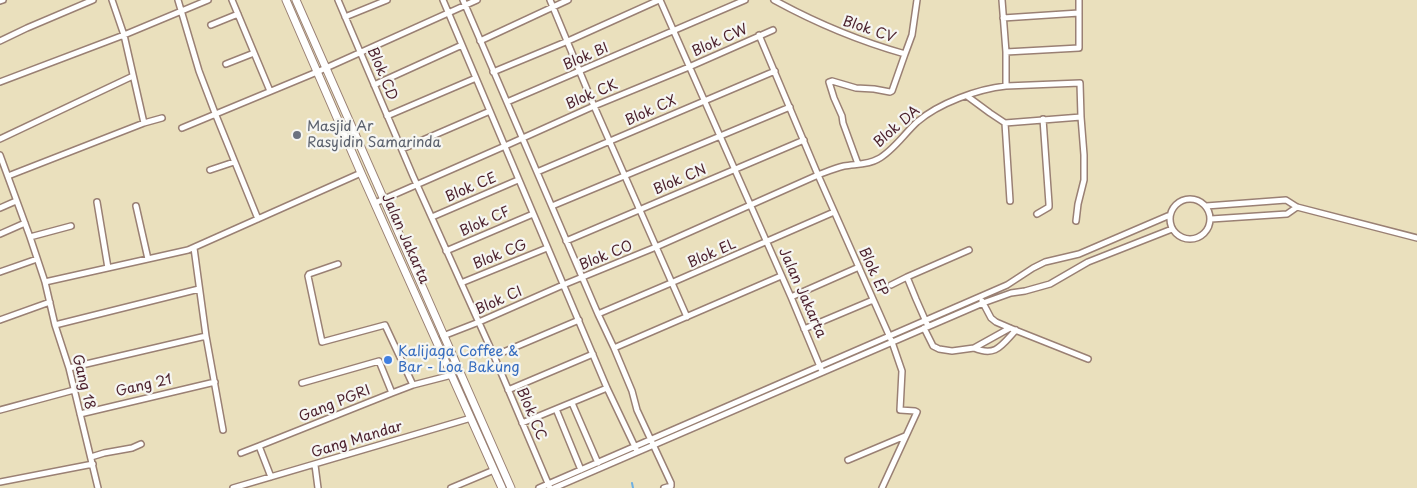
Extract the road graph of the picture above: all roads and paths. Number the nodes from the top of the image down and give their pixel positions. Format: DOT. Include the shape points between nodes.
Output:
graph roads {
  1 [pos="93,0"];
  2 [pos="112,0"];
  3 [pos="178,0"];
  4 [pos="208,0"];
  5 [pos="232,0"];
  6 [pos="286,0"];
  7 [pos="296,0"];
  8 [pos="338,0"];
  9 [pos="387,0"];
  10 [pos="443,0"];
  11 [pos="477,0"];
  12 [pos="550,0"];
  13 [pos="568,0"];
  14 [pos="659,0"];
  15 [pos="745,0"];
  16 [pos="774,0"];
  17 [pos="917,0"];
  18 [pos="1002,0"];
  19 [pos="1078,0"];
  20 [pos="463,4"];
  21 [pos="552,6"];
  22 [pos="181,11"];
  23 [pos="451,12"];
  24 [pos="1079,13"];
  25 [pos="238,14"];
  26 [pos="345,17"];
  27 [pos="1003,18"];
  28 [pos="211,24"];
  29 [pos="773,30"];
  30 [pos="674,31"];
  31 [pos="124,35"];
  32 [pos="759,36"];
  33 [pos="0,41"];
  34 [pos="480,41"];
  35 [pos="568,41"];
  36 [pos="462,45"];
  37 [pos="360,52"];
  38 [pos="1006,52"];
  39 [pos="254,53"];
  40 [pos="906,54"];
  41 [pos="226,64"];
  42 [pos="689,67"];
  43 [pos="326,68"];
  44 [pos="775,71"];
  45 [pos="317,72"];
  46 [pos="494,72"];
  47 [pos="579,72"];
  48 [pos="133,76"];
  49 [pos="476,78"];
  50 [pos="0,82"];
  51 [pos="374,85"];
  52 [pos="1006,86"];
  53 [pos="270,91"];
  54 [pos="967,96"];
  55 [pos="704,100"];
  56 [pos="507,102"];
  57 [pos="594,106"];
  58 [pos="790,107"];
  59 [pos="490,111"];
  60 [pos="215,113"];
  61 [pos="387,116"];
  62 [pos="1081,117"];
  63 [pos="162,118"];
  64 [pos="1044,119"];
  65 [pos="144,123"];
  66 [pos="1005,123"];
  67 [pos="182,128"];
  68 [pos="720,136"];
  69 [pos="0,139"];
  70 [pos="521,139"];
  71 [pos="804,140"];
  72 [pos="610,141"];
  73 [pos="508,145"];
  74 [pos="402,149"];
  75 [pos="0,155"];
  76 [pos="234,162"];
  77 [pos="858,164"];
  78 [pos="735,169"];
  79 [pos="210,170"];
  80 [pos="537,172"];
  81 [pos="361,173"];
  82 [pos="818,175"];
  83 [pos="8,176"];
  84 [pos="625,176"];
  85 [pos="518,180"];
  86 [pos="418,184"];
  87 [pos="383,200"];
  88 [pos="16,201"];
  89 [pos="1010,201"];
  90 [pos="97,202"];
  91 [pos="375,203"];
  92 [pos="750,205"];
  93 [pos="136,206"];
  94 [pos="552,206"];
  95 [pos="1206,206"];
  96 [pos="1297,207"];
  97 [pos="0,208"];
  98 [pos="639,209"];
  99 [pos="834,212"];
  100 [pos="533,214"];
  101 [pos="1037,214"];
  102 [pos="1170,215"];
  103 [pos="432,217"];
  104 [pos="258,219"];
  105 [pos="1211,219"];
  106 [pos="1076,222"];
  107 [pos="25,223"];
  108 [pos="71,226"];
  109 [pos="1172,229"];
  110 [pos="0,234"];
  111 [pos="30,237"];
  112 [pos="1417,238"];
  113 [pos="566,241"];
  114 [pos="766,242"];
  115 [pos="656,247"];
  116 [pos="194,248"];
  117 [pos="547,248"];
  118 [pos="969,250"];
  119 [pos="446,251"];
  120 [pos="37,259"];
  121 [pos="148,259"];
  122 [pos="338,264"];
  123 [pos="859,267"];
  124 [pos="108,268"];
  125 [pos="0,272"];
  126 [pos="781,276"];
  127 [pos="907,277"];
  128 [pos="580,278"];
  129 [pos="45,282"];
  130 [pos="461,283"];
  131 [pos="671,283"];
  132 [pos="563,284"];
  133 [pos="891,285"];
  134 [pos="198,289"];
  135 [pos="791,297"];
  136 [pos="873,300"];
  137 [pos="982,300"];
  138 [pos="50,302"];
  139 [pos="598,314"];
  140 [pos="687,317"];
  141 [pos="0,320"];
  142 [pos="579,320"];
  143 [pos="478,322"];
  144 [pos="55,325"];
  145 [pos="926,325"];
  146 [pos="1010,328"];
  147 [pos="804,329"];
  148 [pos="1016,330"];
  149 [pos="206,336"];
  150 [pos="440,338"];
  151 [pos="890,339"];
  152 [pos="614,348"];
  153 [pos="974,348"];
  154 [pos="593,354"];
  155 [pos="494,356"];
  156 [pos="1088,359"];
  157 [pos="69,368"];
  158 [pos="821,369"];
  159 [pos="452,376"];
  160 [pos="214,382"];
  161 [pos="302,383"];
  162 [pos="414,385"];
  163 [pos="607,388"];
  164 [pos="74,390"];
  165 [pos="508,390"];
  166 [pos="392,393"];
  167 [pos="572,403"];
  168 [pos="556,409"];
  169 [pos="0,410"];
  170 [pos="80,414"];
  171 [pos="471,418"];
  172 [pos="522,423"];
  173 [pos="223,430"];
  174 [pos="906,436"];
  175 [pos="650,443"];
  176 [pos="141,444"];
  177 [pos="259,446"];
  178 [pos="639,448"];
  179 [pos="241,453"];
  180 [pos="91,457"];
  181 [pos="848,460"];
  182 [pos="598,463"];
  183 [pos="92,464"];
  184 [pos="315,465"];
  185 [pos="494,470"];
  186 [pos="581,470"];
  187 [pos="271,477"];
  188 [pos="0,482"];
  189 [pos="553,487"];
  190 [pos="98,488"];
  191 [pos="233,488"];
  192 [pos="318,488"];
  193 [pos="451,488"];
  194 [pos="502,488"];
  195 [pos="511,488"];
  196 [pos="539,488"];
  197 [pos="664,488"];
  198 [pos="882,488"];
  1 -- 33 [label="street"];
  2 -- 31 [label="street"];
  3 -- 22 [label="street"];
  4 -- 22 [label="street"];
  5 -- 25 [label="street"];
  6 -- 45 [label="main road, Jalan Jakarta"];
  7 -- 43 [label="main road, Jalan Jakarta"];
  8 -- 26 [label="street, Blok CD"];
  9 -- 26 [label="street"];
  10 -- 23 [label="street"];
  11 -- 20 [label="street"];
  12 -- 21 [label="street"];
  13 -- 21 [label="street"];
  14 -- 30 [label="street, Jalan Jakarta"];
  14 -- 35 [label="street"];
  15 -- 30 [label="street, Blok BI"];
  16 -- 40 [label="street, Blok CV" via="821,24"];
  17 -- 40 [label="street"];
  18 -- 27 [label="street"];
  19 -- 24 [label="street"];
  20 -- 23 [label="street"];
  20 -- 34 [label="street"];
  21 -- 34 [label="street"];
  21 -- 35 [label="street"];
  22 -- 31 [label="street"];
  22 -- 60 [label="street"];
  23 -- 36 [label="street"];
  23 -- 37 [label="street"];
  24 -- 27 [label="street"];
  24 -- 38 [label="street" via="1079,48"];
  25 -- 28 [label="street"];
  25 -- 39 [label="street"];
  26 -- 37 [label="street, Blok CD"];
  27 -- 38 [label="street"];
  29 -- 32 [label="street, Blok CW"];
  30 -- 42 [label="street, Jalan Jakarta"];
  30 -- 47 [label="street, Blok BI"];
  31 -- 48 [label="street"];
  31 -- 50 [label="street"];
  32 -- 42 [label="street, Blok CW"];
  32 -- 44 [label="street, Blok EP"];
  34 -- 46 [label="street"];
  35 -- 46 [label="street"];
  35 -- 47 [label="street"];
  36 -- 49 [label="street"];
  36 -- 51 [label="street"];
  37 -- 43 [label="street"];
  37 -- 51 [label="street, Blok CD"];
  38 -- 52 [label="street"];
  39 -- 41 [label="street"];
  39 -- 53 [label="street"];
  40 -- 77 [label="street, Blok CV" via="892,92 829,82"];
  42 -- 55 [label="street, Jalan Jakarta"];
  42 -- 57 [label="street, Blok CK"];
  43 -- 45 [label="street"];
  43 -- 87 [label="main road, Jalan Jakarta"];
  44 -- 55 [label="street, Blok CX"];
  44 -- 58 [label="street, Blok EP"];
  45 -- 53 [label="street"];
  45 -- 81 [label="main road, Jalan Jakarta"];
  46 -- 56 [label="street"];
  47 -- 56 [label="street, Blok BI"];
  47 -- 57 [label="street"];
  48 -- 65 [label="street"];
  48 -- 69 [label="street"];
  49 -- 59 [label="street"];
  49 -- 61 [label="street"];
  51 -- 61 [label="street, Blok CD"];
  52 -- 54 [label="street, Blok DA"];
  52 -- 62 [label="street, Blok DA" via="1080,83"];
  53 -- 60 [label="street"];
  54 -- 66 [label="street"];
  54 -- 77 [label="street, Blok DA" via="924,117 877,159"];
  55 -- 68 [label="street, Jalan Jakarta"];
  55 -- 72 [label="street, Blok CX"];
  56 -- 70 [label="street"];
  57 -- 70 [label="street, Blok CK"];
  57 -- 72 [label="street"];
  58 -- 68 [label="street"];
  58 -- 71 [label="street, Blok EP"];
  59 -- 73 [label="street"];
  59 -- 74 [label="street"];
  60 -- 67 [label="street"];
  60 -- 76 [label="street"];
  61 -- 74 [label="street, Blok CD"];
  62 -- 64 [label="street"];
  62 -- 106 [label="street" via="1084,180"];
  63 -- 65 [label="street"];
  64 -- 66 [label="street"];
  64 -- 101 [label="street" via="1049,207"];
  65 -- 83 [label="street"];
  66 -- 89 [label="street"];
  68 -- 78 [label="street, Jalan Jakarta"];
  68 -- 84 [label="street"];
  70 -- 73 [label="street, Blok CK"];
  70 -- 80 [label="street"];
  71 -- 78 [label="street, Blok CN"];
  71 -- 82 [label="street, Blok EP"];
  72 -- 80 [label="street, Blok CX"];
  72 -- 84 [label="street"];
  73 -- 85 [label="street"];
  73 -- 86 [label="street"];
  74 -- 86 [label="street, Blok CD"];
  75 -- 83 [label="street, Gang 18"];
  76 -- 79 [label="street"];
  76 -- 104 [label="street"];
  77 -- 82 [label="street, Blok DA"];
  78 -- 92 [label="street, Jalan Jakarta"];
  78 -- 98 [label="street, Blok CN"];
  80 -- 94 [label="street"];
  81 -- 91 [label="main road, Jalan Jakarta"];
  81 -- 104 [label="street"];
  82 -- 92 [label="street, Blok DA"];
  82 -- 99 [label="street, Blok EP"];
  83 -- 88 [label="street, Gang 18"];
  84 -- 94 [label="street"];
  84 -- 98 [label="street"];
  85 -- 100 [label="street"];
  85 -- 103 [label="street, Blok CE"];
  86 -- 87 [label="street"];
  86 -- 103 [label="street, Blok CD"];
  87 -- 91 [label="street"];
  87 -- 150 [label="main road, Jalan Jakarta"];
  88 -- 97 [label="street"];
  88 -- 107 [label="street, Gang 18"];
  90 -- 124 [label="street"];
  91 -- 150 [label="main road, Jalan Jakarta"];
  92 -- 114 [label="street, Jalan Jakarta"];
  92 -- 115 [label="street, Blok CO"];
  93 -- 121 [label="street"];
  94 -- 113 [label="street"];
  95 -- 96 [label="street" via="1286,200"];
  95 -- 102 [label="street" via="1199,201 1185,200 1174,207"];
  95 -- 105 [label="street"];
  96 -- 105 [label="street" via="1287,214"];
  96 -- 112 [label="street"];
  98 -- 113 [label="street, Blok CN"];
  98 -- 115 [label="street"];
  99 -- 114 [label="street, Blok EL"];
  99 -- 123 [label="street, Blok EP"];
  100 -- 117 [label="street"];
  100 -- 119 [label="street, Blok CF"];
  102 -- 109 [label="street"];
  102 -- 137 [label="street" via="1079,254 1045,262"];
  103 -- 119 [label="street, Blok CD"];
  104 -- 116 [label="street"];
  105 -- 109 [label="street" via="1209,228 1195,239 1182,238"];
  107 -- 110 [label="street"];
  107 -- 111 [label="street, Gang 18"];
  108 -- 111 [label="street"];
  109 -- 137 [label="street" via="1088,262 1050,284"];
  111 -- 120 [label="street, Gang 18"];
  113 -- 128 [label="street"];
  114 -- 126 [label="street, Jalan Jakarta"];
  114 -- 131 [label="street, Blok EL"];
  115 -- 128 [label="street, Blok CO"];
  115 -- 131 [label="street"];
  116 -- 121 [label="street"];
  116 -- 134 [label="street"];
  117 -- 130 [label="street, Blok CG"];
  117 -- 132 [label="street"];
  118 -- 127 [label="street"];
  119 -- 130 [label="street, Blok CD"];
  120 -- 125 [label="street"];
  120 -- 129 [label="street, Gang 18"];
  121 -- 124 [label="street"];
  122 -- 162 [label="street" via="308,276 322,342 385,325"];
  123 -- 135 [label="street"];
  123 -- 136 [label="street, Blok EP"];
  124 -- 129 [label="street"];
  126 -- 135 [label="street, Jalan Jakarta"];
  126 -- 140 [label="street"];
  127 -- 133 [label="street"];
  127 -- 145 [label="street"];
  128 -- 132 [label="street, Blok CO"];
  128 -- 139 [label="street"];
  129 -- 138 [label="street, Gang 18"];
  130 -- 143 [label="street, Blok CD"];
  131 -- 139 [label="street, Blok EL"];
  131 -- 140 [label="street"];
  132 -- 142 [label="street"];
  132 -- 143 [label="street, Blok CI"];
  134 -- 144 [label="street"];
  134 -- 149 [label="street"];
  135 -- 147 [label="street, Jalan Jakarta"];
  136 -- 147 [label="street"];
  136 -- 151 [label="street, Blok EP"];
  137 -- 145 [label="street"];
  137 -- 146 [label="street" via="991,318"];
  138 -- 141 [label="street"];
  138 -- 144 [label="street, Gang 18"];
  139 -- 152 [label="street"];
  140 -- 152 [label="street"];
  142 -- 154 [label="street"];
  142 -- 155 [label="street"];
  143 -- 150 [label="street, Blok CI"];
  143 -- 155 [label="street, Blok CC"];
  144 -- 157 [label="street, Gang 18"];
  145 -- 151 [label="street"];
  145 -- 153 [label="street" via="930,341 939,349"];
  146 -- 148 [label="street"];
  146 -- 153 [label="street"];
  147 -- 158 [label="street, Jalan Jakarta"];
  148 -- 153 [label="street" via="994,350"];
  148 -- 156 [label="street"];
  149 -- 157 [label="street"];
  149 -- 160 [label="street"];
  150 -- 159 [label="main road, Jalan Jakarta"];
  150 -- 195 [label="main road, Jalan Jakarta"];
  151 -- 158 [label="street"];
  151 -- 174 [label="street, Blok EP" via="902,371 900,410 917,412"];
  152 -- 175 [label="street"];
  154 -- 163 [label="street"];
  154 -- 165 [label="street"];
  155 -- 165 [label="street, Blok CC"];
  157 -- 164 [label="street, Gang 18"];
  158 -- 175 [label="street"];
  159 -- 162 [label="street, Gang PGRI"];
  159 -- 171 [label="main road, Jalan Jakarta"];
  160 -- 170 [label="street, Gang 21"];
  160 -- 173 [label="street"];
  161 -- 166 [label="street" via="379,361"];
  162 -- 166 [label="street, Gang PGRI"];
  163 -- 167 [label="street"];
  163 -- 178 [label="street"];
  164 -- 169 [label="street"];
  164 -- 170 [label="street, Gang 18"];
  165 -- 172 [label="street, Blok CC"];
  166 -- 177 [label="street, Gang PGRI"];
  167 -- 168 [label="street"];
  167 -- 182 [label="street"];
  168 -- 172 [label="street"];
  168 -- 186 [label="street"];
  170 -- 180 [label="street, Gang 18"];
  171 -- 184 [label="street, Gang Mandar"];
  171 -- 185 [label="main road, Jalan Jakarta"];
  172 -- 189 [label="street, Blok CC"];
  174 -- 181 [label="street"];
  174 -- 198 [label="street"];
  175 -- 178 [label="street"];
  175 -- 197 [label="street" via="671,483"];
  176 -- 180 [label="street"];
  177 -- 179 [label="street, Gang PGRI"];
  177 -- 187 [label="street"];
  178 -- 182 [label="street"];
  178 -- 189 [label="street"];
  180 -- 183 [label="street, Gang 18"];
  182 -- 186 [label="street"];
  183 -- 188 [label="street"];
  183 -- 190 [label="street, Gang 18"];
  184 -- 187 [label="street, Gang Mandar"];
  184 -- 192 [label="street"];
  185 -- 193 [label="street"];
  185 -- 194 [label="main road, Jalan Jakarta"];
  186 -- 189 [label="street"];
  187 -- 191 [label="street, Gang Mandar"];
  189 -- 196 [label="street"];
}
